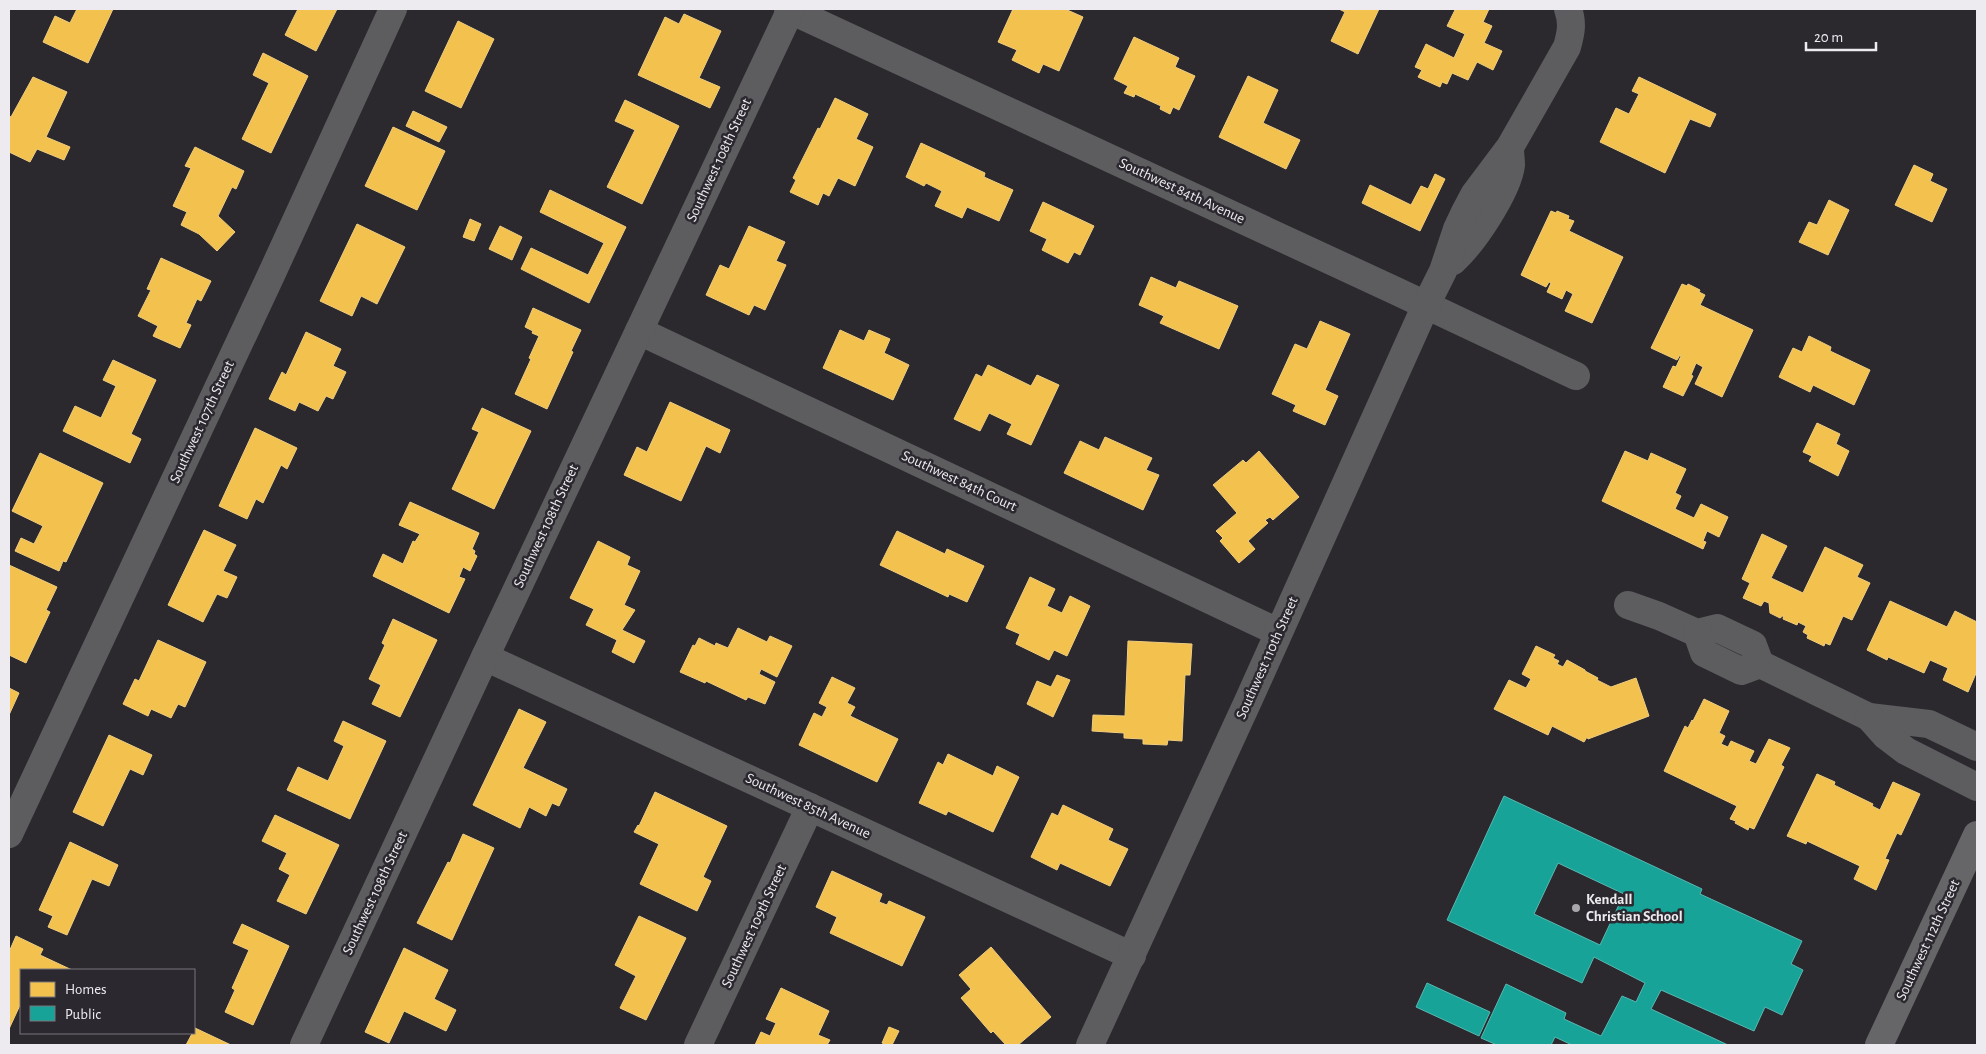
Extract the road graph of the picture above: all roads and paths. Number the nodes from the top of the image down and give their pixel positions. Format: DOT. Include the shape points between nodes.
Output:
graph roads {
  1 [pos="393,9"];
  2 [pos="790,9"];
  3 [pos="1568,9"];
  4 [pos="1426,305"];
  5 [pos="639,331"];
  6 [pos="1576,376"];
  7 [pos="1628,606"];
  8 [pos="1278,632"];
  9 [pos="485,656"];
  10 [pos="1869,717"];
  11 [pos="1977,747"];
  12 [pos="1977,786"];
  13 [pos="810,807"];
  14 [pos="9,834"];
  15 [pos="1977,835"];
  16 [pos="1132,956"];
  17 [pos="304,1045"];
  18 [pos="698,1045"];
  19 [pos="1090,1045"];
  20 [pos="1879,1045"];
  1 -- 14 [label="street, Southwest 107th Street"];
  2 -- 4 [label="street, Southwest 84th Avenue"];
  2 -- 5 [label="street, Southwest 108th Street"];
  3 -- 4 [label="street, Southwest 110th Street" via="1571,32 1567,47 1510,147 1474,195"];
  4 -- 6 [label="street, Southwest 84th Avenue"];
  4 -- 8 [label="street, Southwest 110th Street"];
  5 -- 8 [label="street, Southwest 84th Court"];
  5 -- 9 [label="street, Southwest 108th Street"];
  7 -- 10 [label="street" via="1697,633 1718,628 1753,645 1760,664"];
  8 -- 16 [label="street, Southwest 110th Street"];
  9 -- 13 [label="street, Southwest 85th Avenue"];
  9 -- 17 [label="street, Southwest 108th Street"];
  10 -- 11 [label="street" via="1929,724"];
  10 -- 12 [label="street" via="1906,751"];
  13 -- 16 [label="street, Southwest 85th Avenue"];
  13 -- 18 [label="street, Southwest 109th Street"];
  15 -- 20 [label="main road, Southwest 112th Street"];
  16 -- 19 [label="street, Southwest 110th Street"];
}
